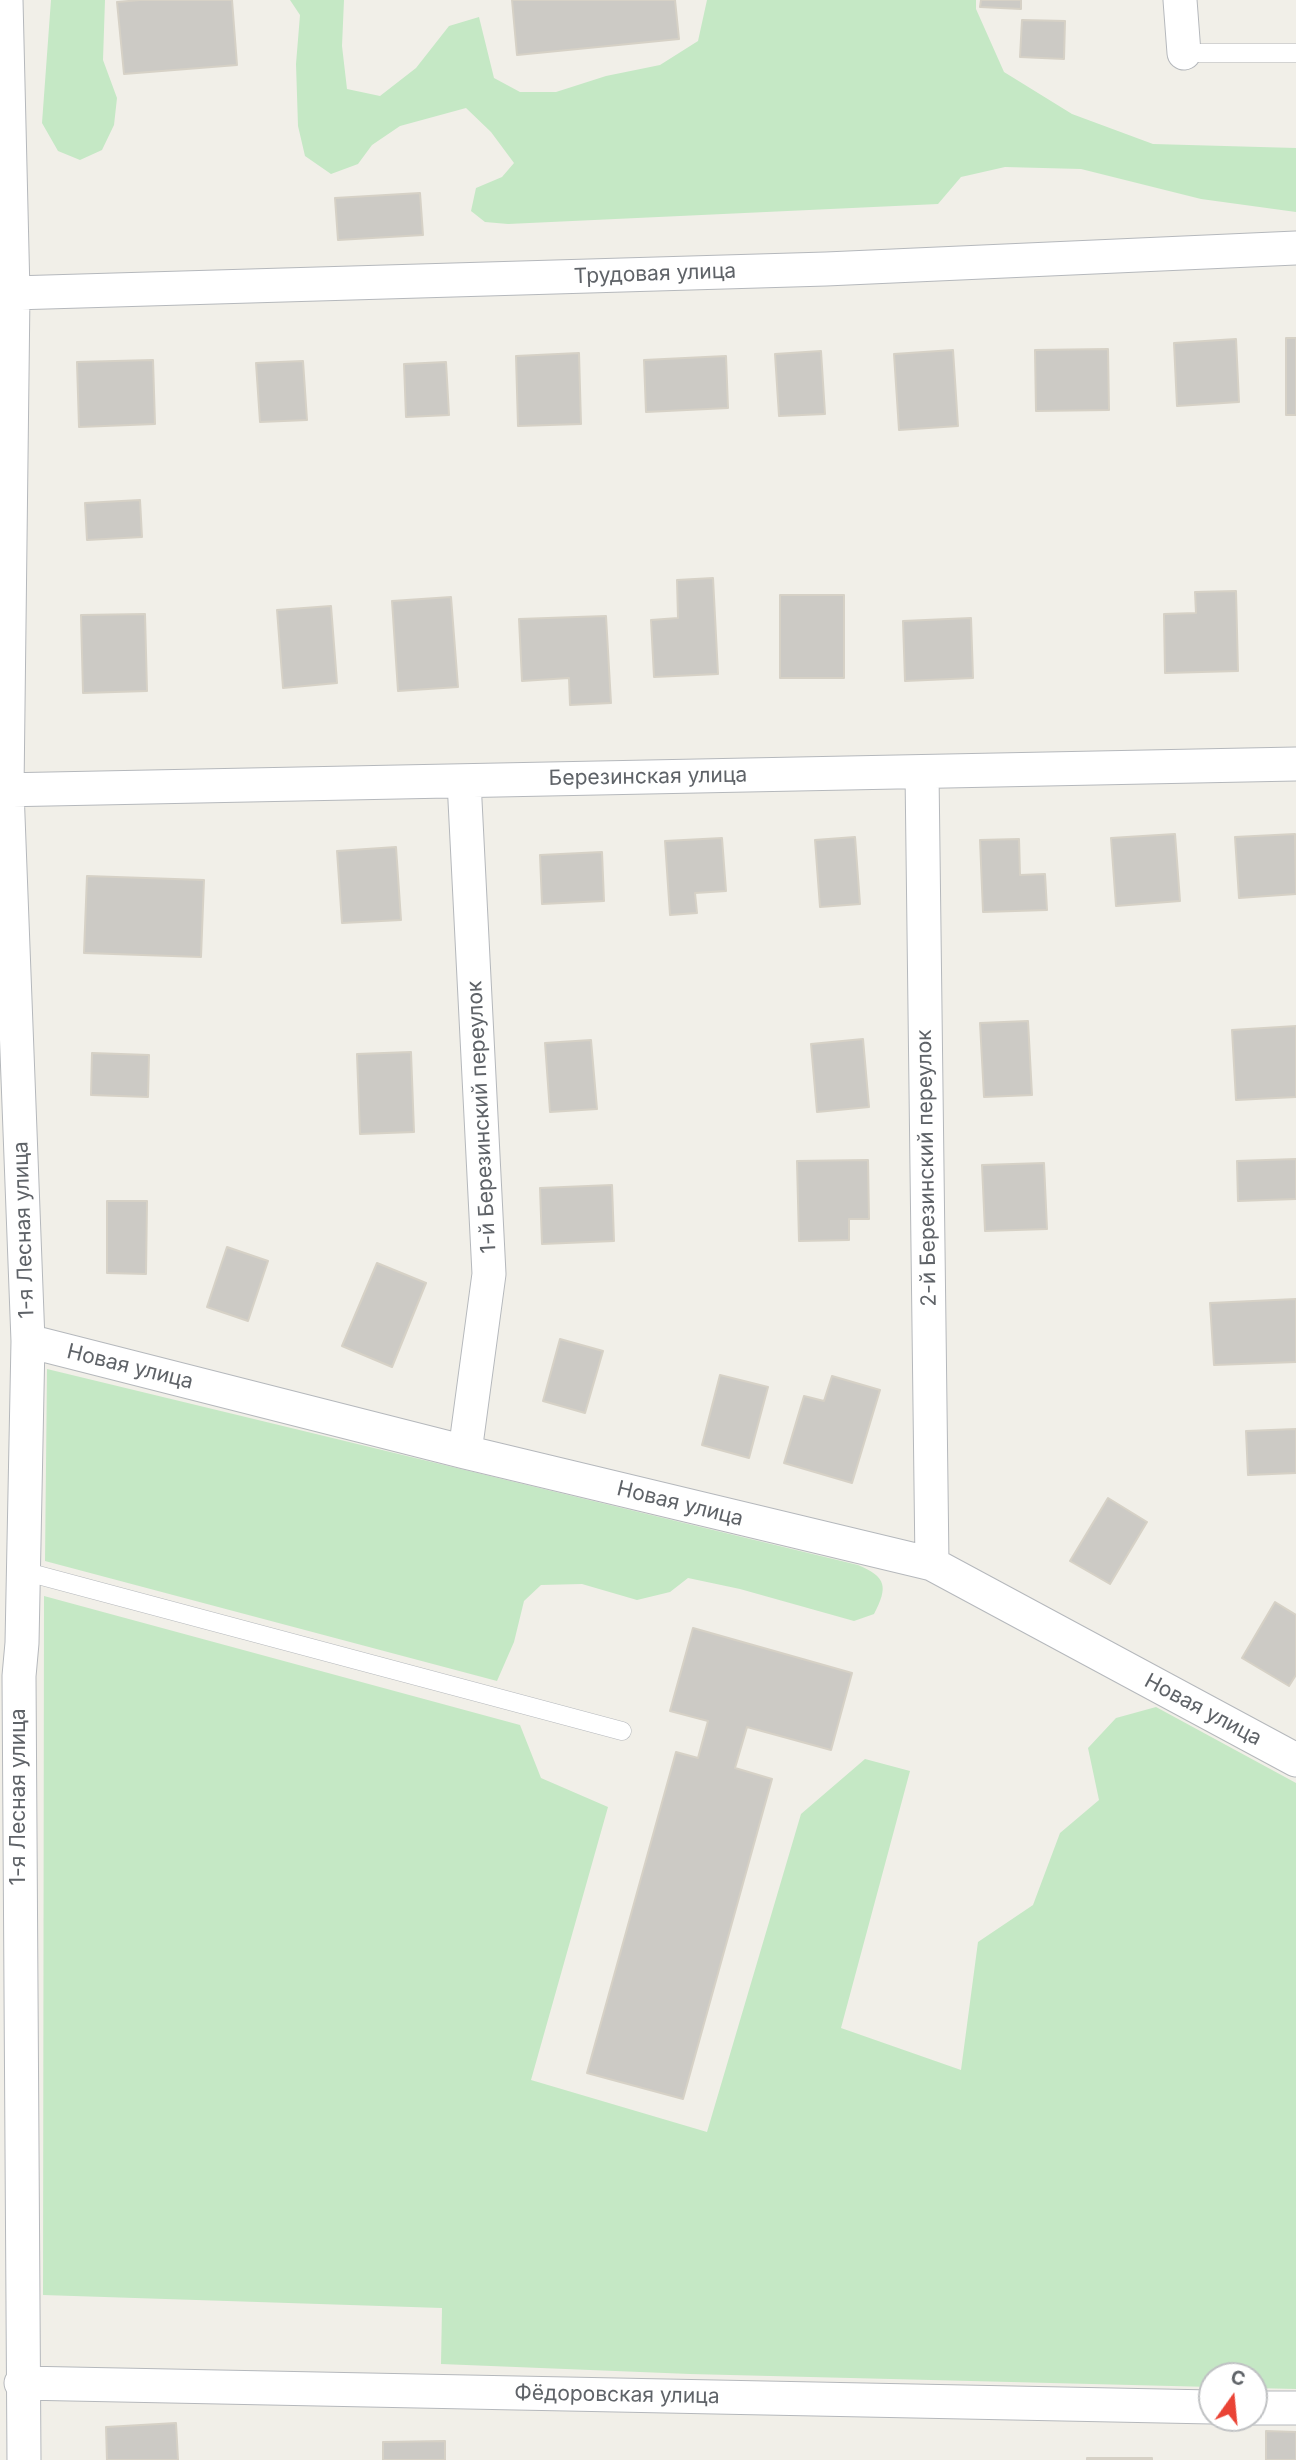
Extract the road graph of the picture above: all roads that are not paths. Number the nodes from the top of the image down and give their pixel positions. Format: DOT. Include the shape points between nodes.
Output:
graph roads {
  1 [pos="6,0"];
  2 [pos="1180,0"];
  3 [pos="1184,53"];
  4 [pos="1296,53"];
  5 [pos="1296,248"];
  6 [pos="13,293"];
  7 [pos="1296,764"];
  8 [pos="922,772"];
  9 [pos="464,781"];
  10 [pos="3,790"];
  11 [pos="28,1340"];
  12 [pos="465,1452"];
  13 [pos="933,1564"];
  14 [pos="23,1571"];
  15 [pos="11,1643"];
  16 [pos="622,1731"];
  17 [pos="1296,1760"];
  18 [pos="21,2383"];
  19 [pos="1198,2407"];
  20 [pos="1268,2408"];
  21 [pos="1296,2408"];
  22 [pos="24,2460"];
  1 -- 6 [label="street, 1-я Лесная улица"];
  2 -- 3 [label="street"];
  3 -- 4 [label="lane"];
  5 -- 6 [label="street, Трудовая улица" via="826,269"];
  6 -- 10 [label="street, 1-я Лесная улица"];
  7 -- 8 [label="street, Березинская улица"];
  8 -- 9 [label="street, Березинская улица"];
  8 -- 13 [label="street, 2-й Березинский переулок"];
  9 -- 10 [label="street, Березинская улица"];
  9 -- 12 [label="street, 1-й Березинский переулок" via="489,1273"];
  10 -- 11 [label="street, 1-я Лесная улица"];
  11 -- 12 [label="street, Новая улица"];
  11 -- 14 [label="street, 1-я Лесная улица"];
  12 -- 13 [label="street, Новая улица"];
  13 -- 17 [label="street, Новая улица"];
  14 -- 15 [label="street, 1-я Лесная улица"];
  14 -- 16 [label="lane"];
  15 -- 18 [label="street, 1-я Лесная улица" via="19,1676"];
  18 -- 19 [label="street, Фёдоровская улица"];
  18 -- 22 [label="street, 1-я Лесная улица"];
  20 -- 21 [label="street"];
}
